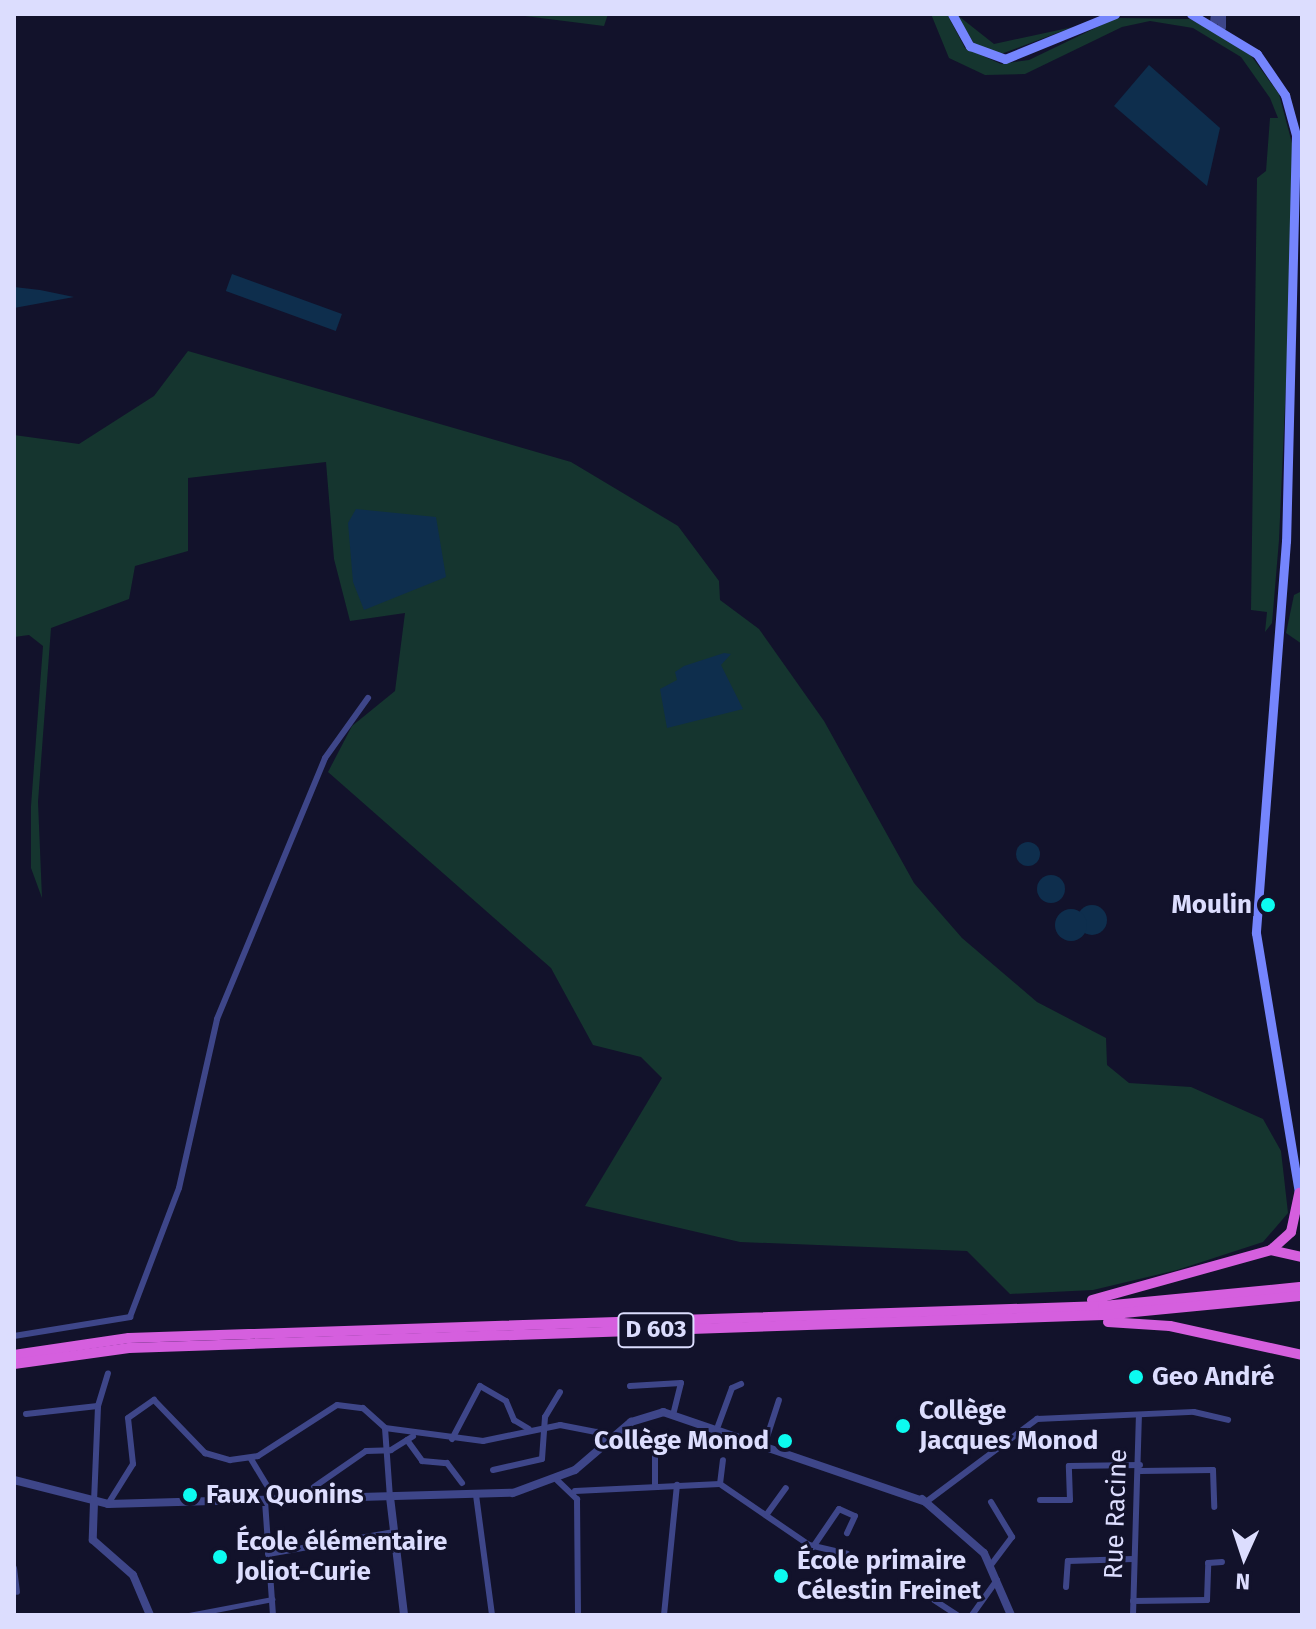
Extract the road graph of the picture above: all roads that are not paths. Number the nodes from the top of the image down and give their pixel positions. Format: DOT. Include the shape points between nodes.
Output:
graph roads {
  1 [pos="952,14"];
  2 [pos="1115,14"];
  3 [pos="1222,14"];
  4 [pos="1197,15"];
  5 [pos="1217,21"];
  6 [pos="368,698"];
  7 [pos="1299,1193"];
  8 [pos="1302,1209"];
  9 [pos="1271,1250"];
  10 [pos="1302,1257"];
  11 [pos="1299,1292"];
  12 [pos="1055,1312"];
  13 [pos="14,1336"];
  14 [pos="49,1347"];
  15 [pos="14,1348"];
  16 [pos="14,1355"];
  17 [pos="1302,1355"];
  18 [pos="14,1364"];
  19 [pos="108,1374"];
  20 [pos="741,1384"];
  21 [pos="630,1386"];
  22 [pos="560,1392"];
  23 [pos="779,1400"];
  24 [pos="98,1406"];
  25 [pos="674,1412"];
  26 [pos="26,1414"];
  27 [pos="1139,1415"];
  28 [pos="1228,1420"];
  29 [pos="547,1425"];
  30 [pos="718,1426"];
  31 [pos="385,1428"];
  32 [pos="529,1429"];
  33 [pos="410,1438"];
  34 [pos="452,1439"];
  35 [pos="672,1440"];
  36 [pos="609,1443"];
  37 [pos="765,1443"];
  38 [pos="391,1450"];
  39 [pos="251,1459"];
  40 [pos="723,1460"];
  41 [pos="1140,1468"];
  42 [pos="493,1470"];
  43 [pos="575,1470"];
  44 [pos="14,1480"];
  45 [pos="557,1480"];
  46 [pos="462,1483"];
  47 [pos="720,1484"];
  48 [pos="655,1485"];
  49 [pos="677,1485"];
  50 [pos="267,1486"];
  51 [pos="314,1487"];
  52 [pos="786,1488"];
  53 [pos="578,1490"];
  54 [pos="476,1495"];
  55 [pos="464,1496"];
  56 [pos="390,1497"];
  57 [pos="1040,1500"];
  58 [pos="265,1501"];
  59 [pos="94,1502"];
  60 [pos="926,1502"];
  61 [pos="991,1502"];
  62 [pos="108,1504"];
  63 [pos="1214,1507"];
  64 [pos="767,1514"];
  65 [pos="394,1532"];
  66 [pos="847,1533"];
  67 [pos="813,1547"];
  68 [pos="268,1554"];
  69 [pos="847,1554"];
  70 [pos="1133,1559"];
  71 [pos="1222,1562"];
  72 [pos="991,1565"];
  73 [pos="14,1568"];
  74 [pos="999,1580"];
  75 [pos="1066,1587"];
  76 [pos="17,1592"];
  77 [pos="272,1599"];
  78 [pos="934,1600"];
  79 [pos="1133,1601"];
  80 [pos="150,1615"];
  81 [pos="189,1615"];
  82 [pos="273,1615"];
  83 [pos="404,1615"];
  84 [pos="492,1615"];
  85 [pos="578,1615"];
  86 [pos="664,1615"];
  87 [pos="957,1615"];
  88 [pos="972,1615"];
  89 [pos="1011,1615"];
  90 [pos="1133,1615"];
  1 -- 2 [label="main road" via="970,46 1005,59"];
  3 -- 5 [label="street"];
  4 -- 5 [label="main road"];
  5 -- 7 [label="main road" via="1271,71 1296,135 1286,541 1256,933"];
  6 -- 13 [label="street" via="325,758 226,996 206,1049 179,1188 130,1317"];
  7 -- 8 [label="main road"];
  7 -- 9 [label="highway" via="1291,1232"];
  9 -- 10 [label="highway"];
  9 -- 12 [label="highway" via="1127,1296"];
  11 -- 12 [label="highway, D 603"];
  12 -- 14 [label="highway, D 603"];
  12 -- 17 [label="highway" via="1170,1326"];
  12 -- 18 [label="highway, D 603" via="129,1348"];
  14 -- 15 [label="highway"];
  14 -- 16 [label="highway, D 603"];
  19 -- 24 [label="street"];
  20 -- 30 [label="street" via="732,1388"];
  21 -- 25 [label="street" via="681,1383"];
  22 -- 29 [label="street"];
  23 -- 37 [label="street"];
  24 -- 26 [label="street"];
  24 -- 59 [label="street"];
  25 -- 30 [label="street"];
  25 -- 36 [label="street" via="642,1416"];
  27 -- 28 [label="street" via="1194,1412"];
  27 -- 41 [label="street, Rue Racine"];
  27 -- 60 [label="street" via="1029,1422"];
  29 -- 32 [label="street"];
  29 -- 36 [label="street" via="597,1432"];
  29 -- 42 [label="street" via="542,1459"];
  30 -- 37 [label="street"];
  31 -- 33 [label="street"];
  31 -- 38 [label="street"];
  31 -- 39 [label="street" via="363,1408 337,1405"];
  32 -- 34 [label="street" via="483,1441"];
  32 -- 34 [label="street" via="514,1420 506,1401 480,1386"];
  33 -- 34 [label="street"];
  33 -- 38 [label="street"];
  33 -- 46 [label="street" via="422,1461 447,1463"];
  35 -- 48 [label="street" via="655,1450"];
  36 -- 43 [label="street"];
  37 -- 60 [label="street"];
  38 -- 51 [label="street" via="366,1451"];
  38 -- 56 [label="street"];
  39 -- 50 [label="street"];
  39 -- 62 [label="street" via="205,1453 154,1400 128,1418 133,1464"];
  40 -- 47 [label="street"];
  41 -- 57 [label="street" via="1069,1466 1070,1500"];
  41 -- 63 [label="street" via="1213,1470"];
  41 -- 70 [label="street, Rue Racine"];
  43 -- 45 [label="street"];
  43 -- 53 [label="street"];
  44 -- 59 [label="street"];
  45 -- 53 [label="street"];
  45 -- 54 [label="street"];
  46 -- 55 [label="street"];
  47 -- 49 [label="street"];
  47 -- 64 [label="street"];
  48 -- 49 [label="street"];
  48 -- 53 [label="street"];
  49 -- 86 [label="street"];
  52 -- 64 [label="street"];
  53 -- 85 [label="street"];
  54 -- 55 [label="street"];
  54 -- 84 [label="street"];
  55 -- 56 [label="street"];
  56 -- 58 [label="street"];
  56 -- 65 [label="street"];
  58 -- 62 [label="street"];
  58 -- 68 [label="street"];
  59 -- 62 [label="street"];
  59 -- 80 [label="street" via="93,1540 133,1575"];
  60 -- 72 [label="street" via="970,1535"];
  61 -- 72 [label="street" via="1012,1537"];
  64 -- 67 [label="street"];
  65 -- 68 [label="street"];
  65 -- 83 [label="street"];
  66 -- 67 [label="street" via="855,1516 839,1509"];
  67 -- 69 [label="street"];
  68 -- 77 [label="street"];
  70 -- 75 [label="street" via="1068,1561"];
  70 -- 79 [label="street, Rue Racine"];
  71 -- 79 [label="street" via="1208,1563 1207,1600"];
  72 -- 74 [label="street"];
  73 -- 76 [label="street"];
  74 -- 88 [label="street"];
  74 -- 89 [label="street"];
  77 -- 81 [label="street"];
  77 -- 82 [label="street"];
  78 -- 87 [label="street"];
  79 -- 90 [label="street, Rue Racine"];
}
